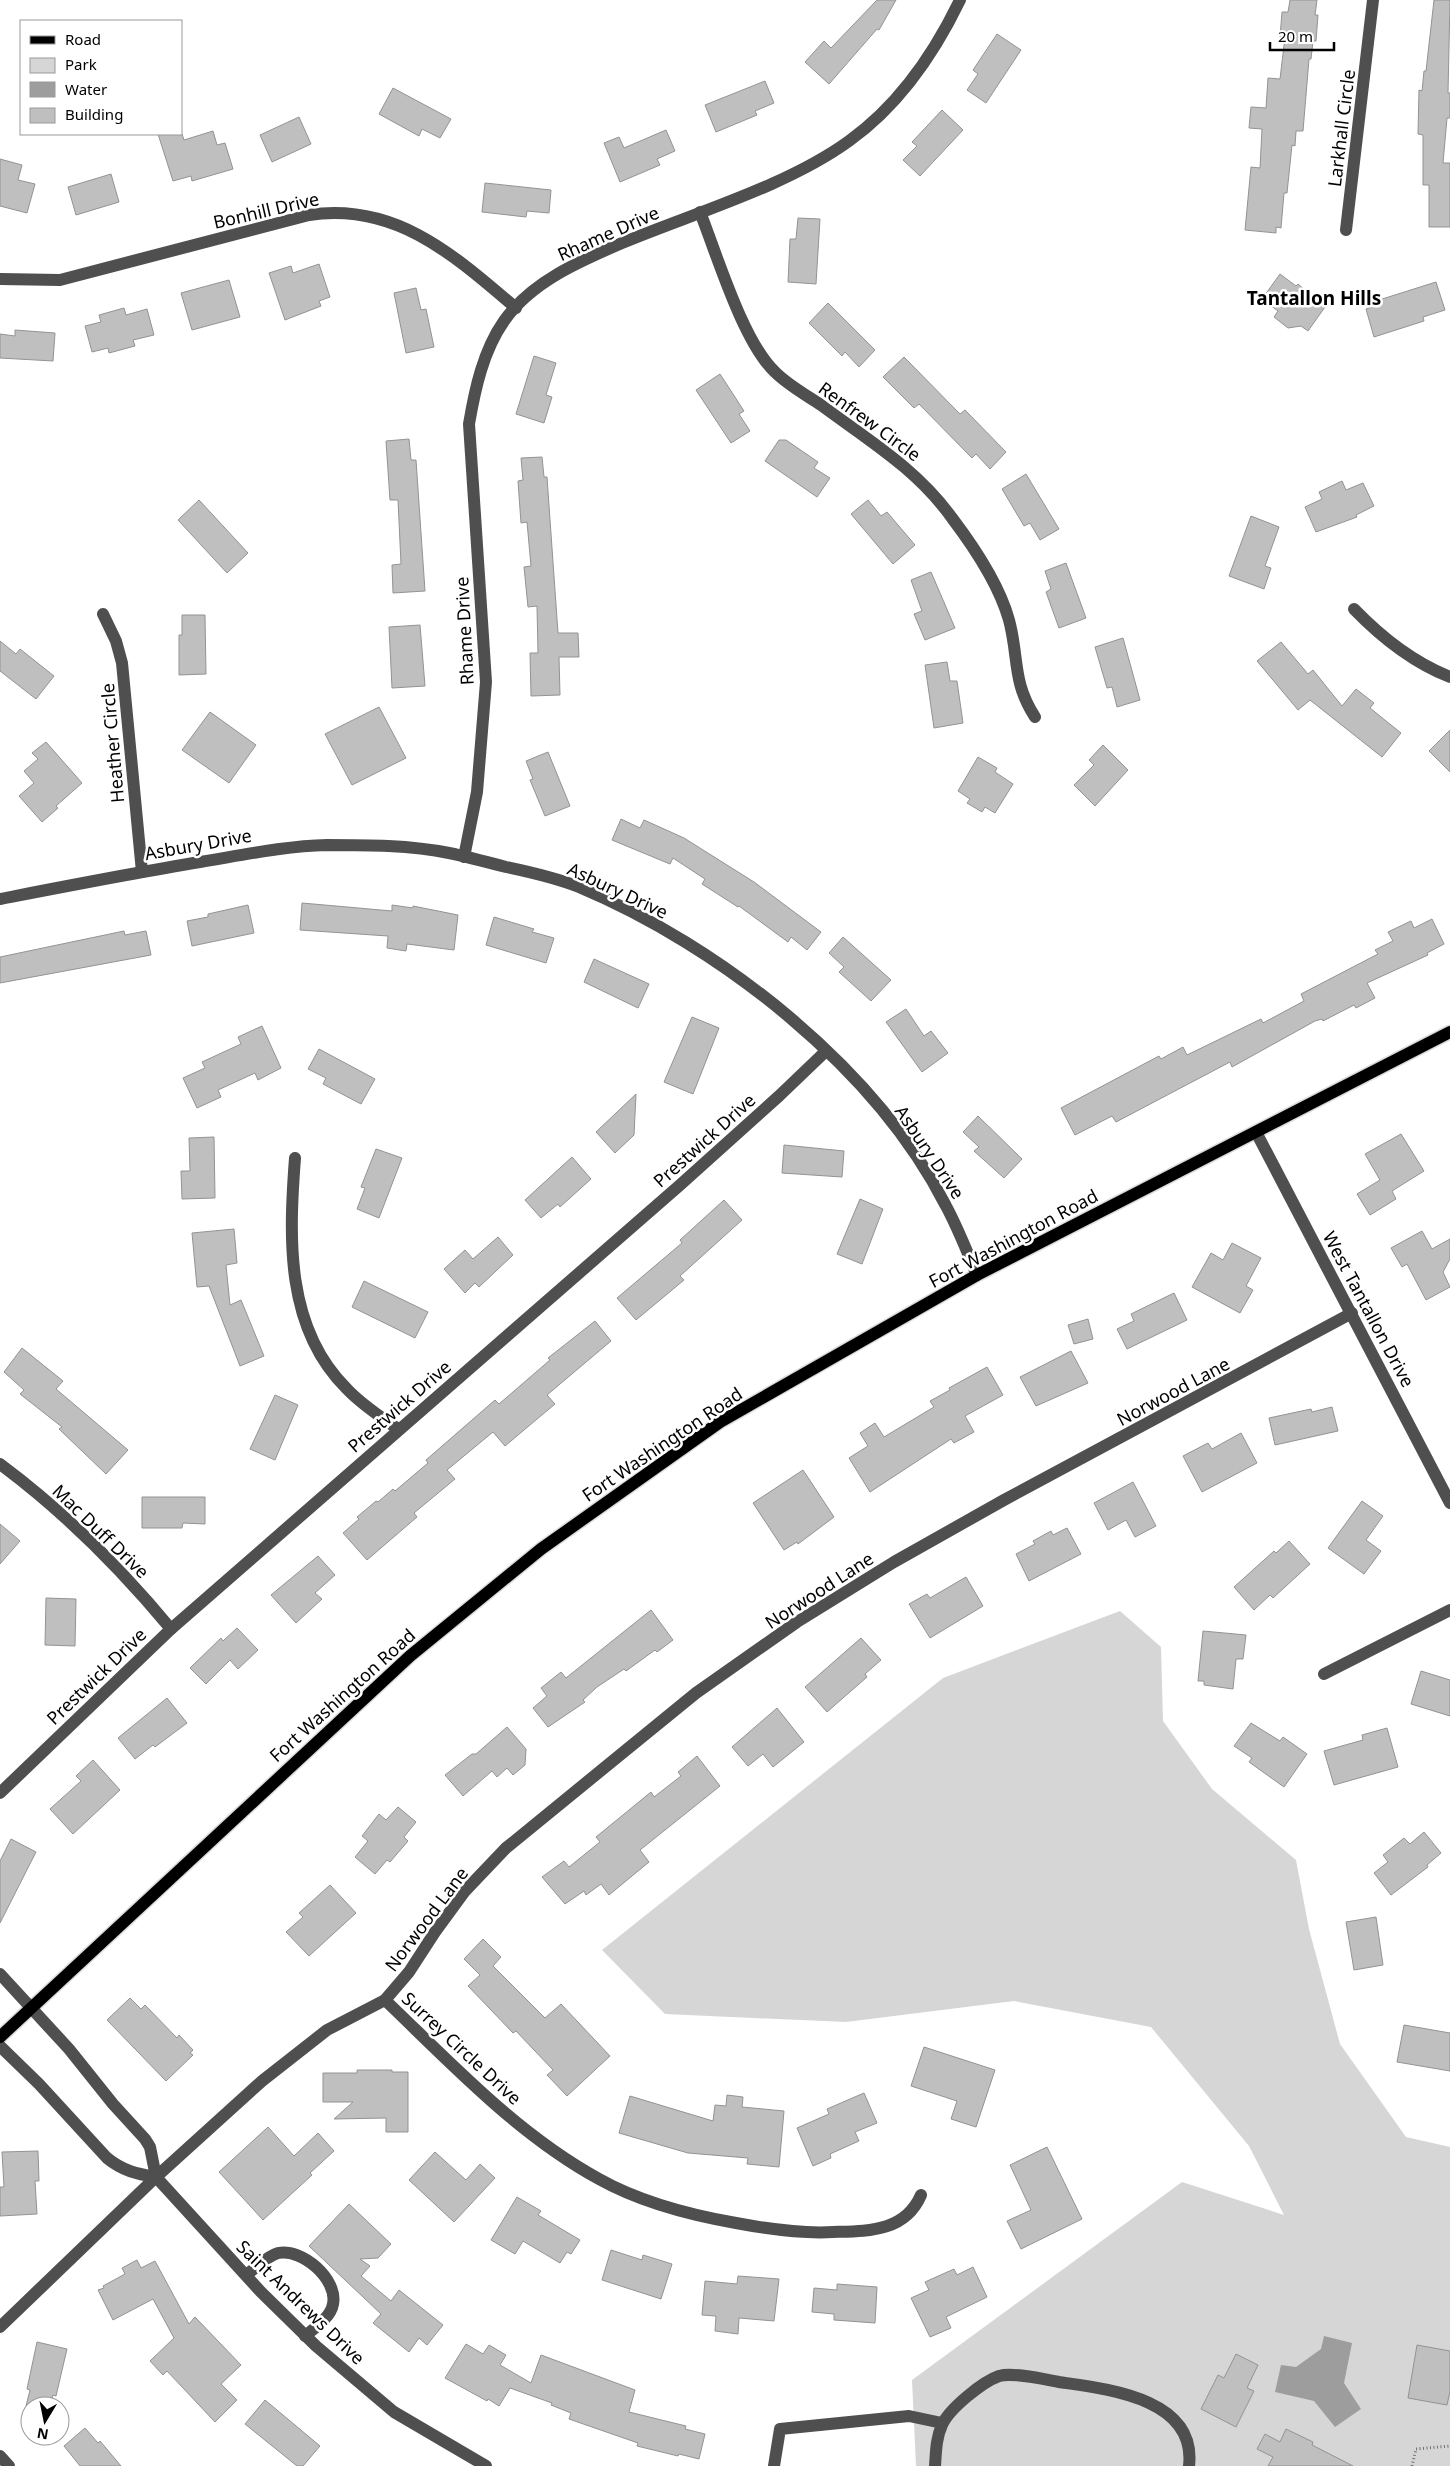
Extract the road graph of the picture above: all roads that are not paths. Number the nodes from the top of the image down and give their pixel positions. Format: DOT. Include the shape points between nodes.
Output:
graph roads {
  1 [pos="960,0"];
  2 [pos="1373,0"];
  3 [pos="700,212"];
  4 [pos="1346,230"];
  5 [pos="0,279"];
  6 [pos="516,308"];
  7 [pos="1354,609"];
  8 [pos="103,614"];
  9 [pos="1450,677"];
  10 [pos="1035,717"];
  11 [pos="464,857"];
  12 [pos="142,872"];
  13 [pos="0,899"];
  14 [pos="1450,1032"];
  15 [pos="826,1051"];
  16 [pos="1256,1132"];
  17 [pos="295,1158"];
  18 [pos="977,1275"];
  19 [pos="1352,1313"];
  20 [pos="398,1429"];
  21 [pos="0,1464"];
  22 [pos="1450,1503"];
  23 [pos="1450,1610"];
  24 [pos="171,1629"];
  25 [pos="1324,1674"];
  26 [pos="0,1793"];
  27 [pos="0,1974"];
  28 [pos="385,2000"];
  29 [pos="30,2008"];
  30 [pos="0,2037"];
  31 [pos="0,2046"];
  32 [pos="156,2177"];
  33 [pos="921,2195"];
  34 [pos="246,2275"];
  35 [pos="0,2327"];
  36 [pos="305,2336"];
  37 [pos="942,2424"];
  38 [pos="0,2456"];
  39 [pos="9,2466"];
  40 [pos="486,2466"];
  41 [pos="774,2466"];
  42 [pos="935,2466"];
  43 [pos="1190,2466"];
  1 -- 3 [label="street, Rhame Drive" via="941,37 909,82 850,141 786,176"];
  2 -- 4 [label="street, Larkhall Circle"];
  3 -- 6 [label="street, Rhame Drive" via="588,258 538,287"];
  3 -- 10 [label="street, Renfrew Circle" via="743,322 775,372 894,456 952,517 991,579 1006,610 1023,699"];
  5 -- 6 [label="street, Bonhill Drive" via="60,280 309,215 339,212 398,225 429,239"];
  6 -- 11 [label="street, Rhame Drive" via="504,321 486,356 469,424 486,682 477,792"];
  7 -- 9 [label="street" via="1393,646 1417,662"];
  8 -- 12 [label="street, Heather Circle" via="122,663"];
  11 -- 12 [label="street, Asbury Drive" via="376,846 325,846 278,849"];
  11 -- 15 [label="street, Asbury Drive" via="539,874 577,887 638,915 752,986"];
  12 -- 13 [label="street, Asbury Drive"];
  14 -- 16 [label="main road, Fort Washington Road"];
  15 -- 18 [label="street, Asbury Drive" via="889,1118 918,1158 946,1204"];
  15 -- 20 [label="street, Prestwick Drive" via="680,1185"];
  16 -- 18 [label="main road, Fort Washington Road"];
  16 -- 19 [label="street, West Tantallon Drive"];
  17 -- 20 [label="street" via="292,1206 294,1263 297,1298 306,1326 318,1350 345,1388"];
  18 -- 29 [label="main road, Fort Washington Road" via="720,1422 541,1549 410,1656"];
  19 -- 22 [label="street, West Tantallon Drive"];
  19 -- 28 [label="street, Norwood Lane" via="894,1562 797,1622 696,1693 506,1848 465,1891 409,1972"];
  20 -- 24 [label="street, Prestwick Drive"];
  21 -- 24 [label="street, Mac Duff Drive" via="29,1486 84,1538 147,1600"];
  23 -- 25 [label="street"];
  24 -- 26 [label="street, Prestwick Drive"];
  27 -- 29 [label="street"];
  28 -- 32 [label="street, Surrey Circle Drive" via="302,2047"];
  28 -- 33 [label="street, Surrey Circle Drive" via="519,2126 600,2180 646,2199 699,2217 814,2233 868,2231 893,2224 906,2217"];
  29 -- 30 [label="main road, Fort Washington Road"];
  29 -- 32 [label="street" via="146,2139"];
  31 -- 32 [label="street" via="118,2167"];
  32 -- 34 [label="street, Saint Andrews Drive"];
  32 -- 35 [label="street, Surrey Circle Drive"];
  34 -- 36 [label="street, Saint Andrews Drive"];
  34 -- 36 [label="street" via="276,2253 290,2252 300,2256 326,2278 334,2292 333,2306 327,2317"];
  36 -- 40 [label="street, Saint Andrews Drive" via="394,2412"];
  37 -- 41 [label="street" via="909,2416 780,2429"];
  37 -- 42 [label="street"];
  37 -- 43 [label="street" via="973,2391 999,2376 1027,2376 1104,2389 1148,2401 1176,2422 1188,2439"];
  38 -- 39 [label="street"];
}
